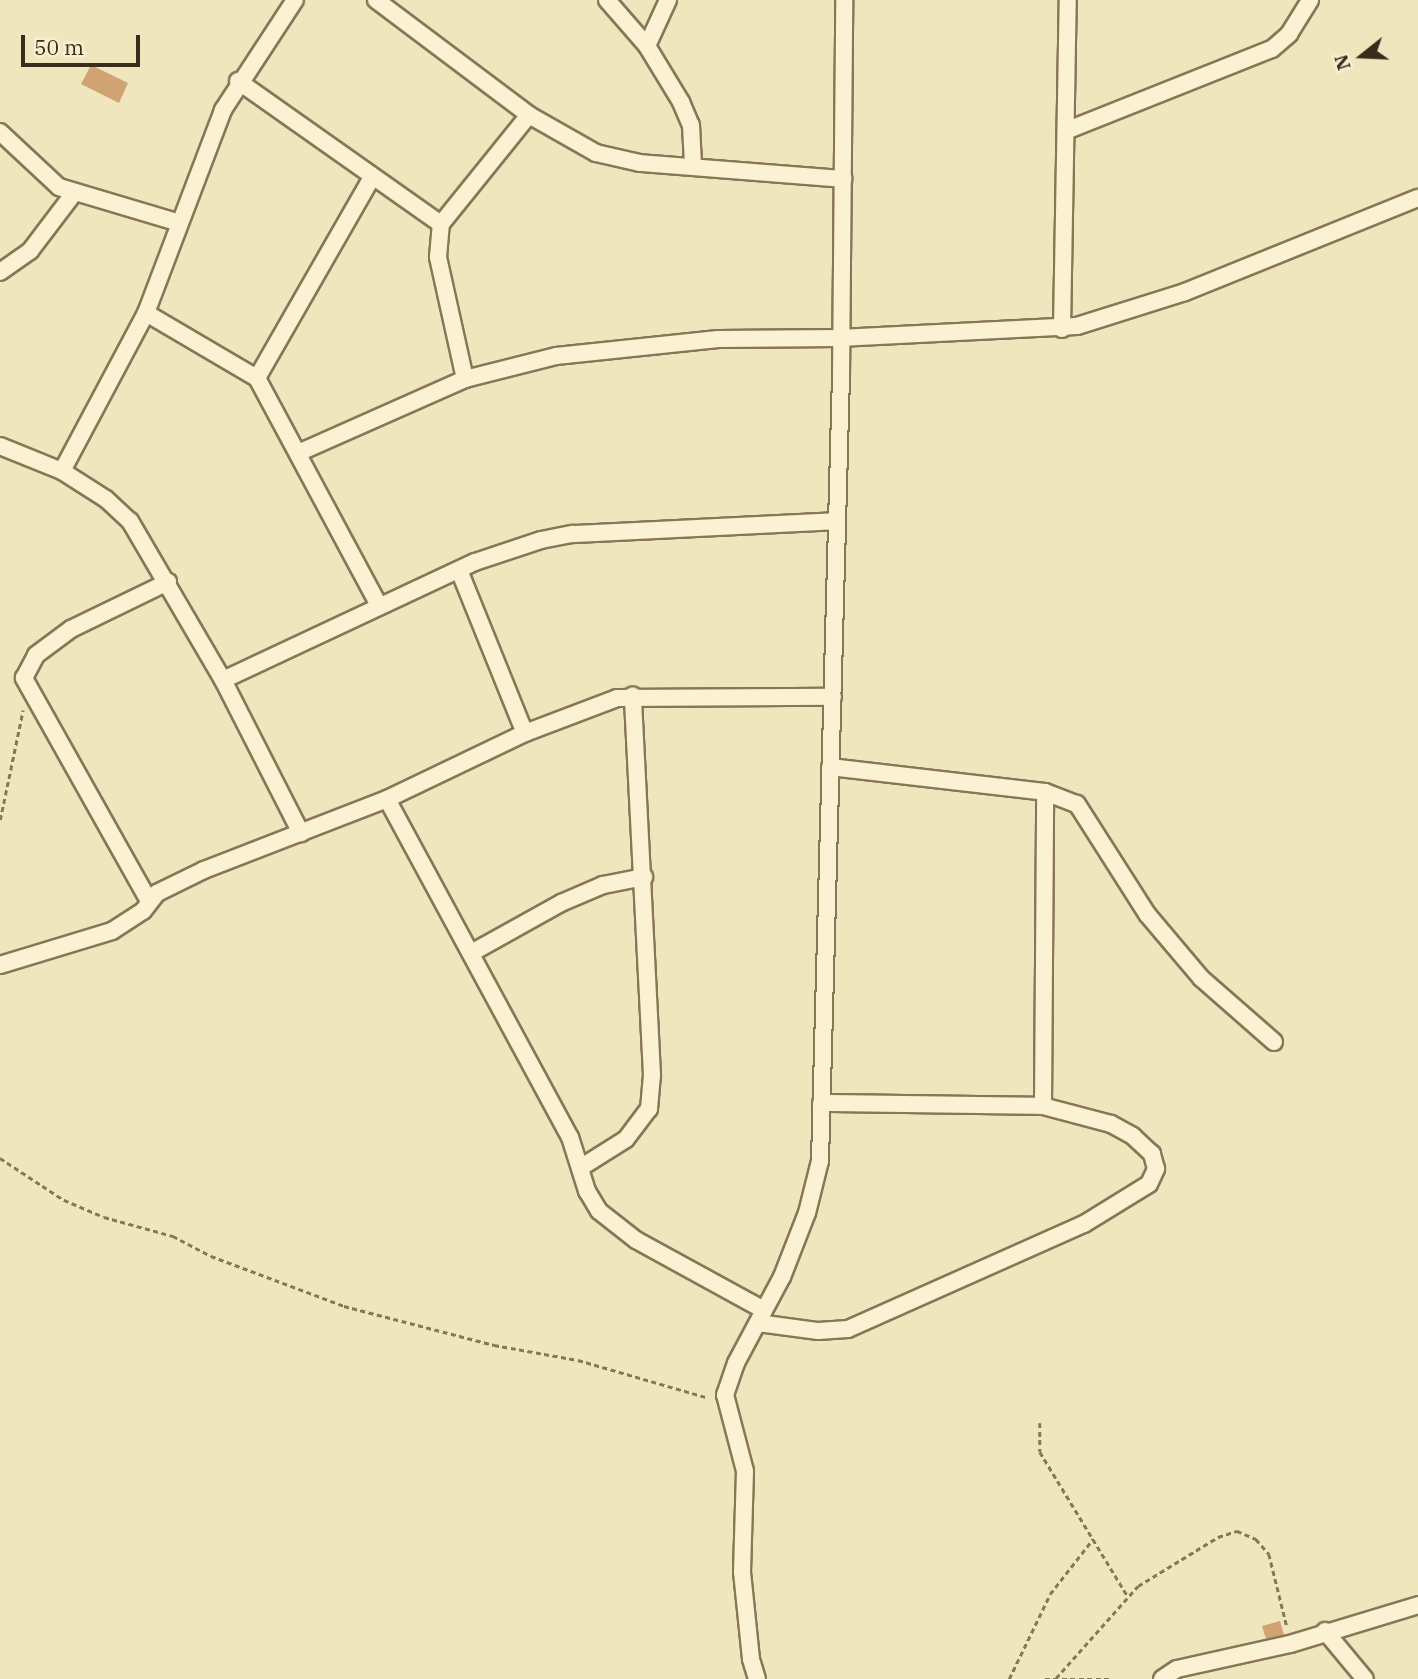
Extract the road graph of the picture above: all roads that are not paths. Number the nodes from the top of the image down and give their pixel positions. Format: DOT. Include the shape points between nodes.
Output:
graph roads {
  1 [pos="295,0"];
  2 [pos="376,0"];
  3 [pos="607,0"];
  4 [pos="668,0"];
  5 [pos="844,0"];
  6 [pos="1068,0"];
  7 [pos="1310,0"];
  8 [pos="647,46"];
  9 [pos="238,81"];
  10 [pos="529,115"];
  11 [pos="1068,130"];
  12 [pos="0,132"];
  13 [pos="693,165"];
  14 [pos="372,177"];
  15 [pos="843,179"];
  16 [pos="74,193"];
  17 [pos="1418,198"];
  18 [pos="180,223"];
  19 [pos="441,224"];
  20 [pos="0,272"];
  21 [pos="146,313"];
  22 [pos="1062,329"];
  23 [pos="839,338"];
  24 [pos="257,377"];
  25 [pos="465,379"];
  26 [pos="0,446"];
  27 [pos="298,453"];
  28 [pos="62,471"];
  29 [pos="837,521"];
  30 [pos="459,570"];
  31 [pos="168,582"];
  32 [pos="379,606"];
  33 [pos="223,680"];
  34 [pos="633,695"];
  35 [pos="833,696"];
  36 [pos="525,733"];
  37 [pos="830,767"];
  38 [pos="1045,792"];
  39 [pos="387,799"];
  40 [pos="301,833"];
  41 [pos="643,877"];
  42 [pos="149,901"];
  43 [pos="473,952"];
  44 [pos="0,965"];
  45 [pos="1273,1042"];
  46 [pos="821,1103"];
  47 [pos="1043,1106"];
  48 [pos="580,1168"];
  49 [pos="761,1316"];
  50 [pos="1418,1605"];
  51 [pos="1325,1631"];
  52 [pos="755,1677"];
  53 [pos="1161,1679"];
  54 [pos="1365,1679"];
  1 -- 9 [label="street"];
  2 -- 10 [label="street"];
  3 -- 8 [label="street"];
  4 -- 8 [label="street"];
  5 -- 15 [label="street"];
  6 -- 11 [label="street"];
  7 -- 11 [label="street" via="1289,34 1272,49"];
  8 -- 13 [label="street" via="691,125"];
  9 -- 14 [label="street"];
  9 -- 18 [label="street"];
  10 -- 13 [label="street" via="596,153 640,163"];
  10 -- 19 [label="street"];
  11 -- 22 [label="street"];
  12 -- 16 [label="street" via="38,172"];
  13 -- 15 [label="street"];
  14 -- 19 [label="street"];
  14 -- 24 [label="street"];
  15 -- 23 [label="street"];
  16 -- 18 [label="street"];
  16 -- 20 [label="street" via="30,251"];
  17 -- 22 [label="street" via="1185,292"];
  18 -- 21 [label="street"];
  19 -- 25 [label="street" via="438,257"];
  21 -- 24 [label="street"];
  21 -- 28 [label="street"];
  22 -- 23 [label="street"];
  23 -- 25 [label="street" via="718,339 556,356"];
  23 -- 29 [label="street"];
  24 -- 27 [label="street"];
  25 -- 27 [label="street"];
  26 -- 28 [label="street"];
  27 -- 32 [label="street"];
  28 -- 31 [label="street" via="106,499 130,521"];
  29 -- 30 [label="street" via="573,534 541,540"];
  29 -- 35 [label="street"];
  30 -- 32 [label="street"];
  30 -- 36 [label="street"];
  31 -- 33 [label="street"];
  31 -- 42 [label="street" via="71,629 36,654 24,678"];
  32 -- 33 [label="street"];
  33 -- 40 [label="street"];
  34 -- 35 [label="street"];
  34 -- 36 [label="street"];
  34 -- 41 [label="street"];
  35 -- 37 [label="street"];
  36 -- 39 [label="street"];
  37 -- 38 [label="street"];
  37 -- 46 [label="street"];
  38 -- 45 [label="street" via="1077,804 1147,914 1201,978"];
  38 -- 47 [label="street"];
  39 -- 40 [label="street"];
  39 -- 43 [label="street"];
  40 -- 42 [label="street" via="204,870"];
  41 -- 43 [label="street" via="603,885 561,903"];
  41 -- 48 [label="street" via="652,1075 649,1109 626,1139"];
  42 -- 44 [label="street" via="130,922 112,931"];
  43 -- 48 [label="street" via="570,1137"];
  46 -- 47 [label="street"];
  46 -- 49 [label="street" via="820,1161 807,1213"];
  47 -- 49 [label="street" via="1111,1124 1133,1136 1152,1154 1156,1169 1149,1184 1084,1224 848,1329 818,1331"];
  48 -- 49 [label="street" via="587,1191 615,1227"];
  49 -- 52 [label="street" via="736,1363 725,1403 745,1471 741,1572"];
  50 -- 51 [label="street"];
  51 -- 53 [label="street" via="1290,1644 1177,1669"];
  51 -- 54 [label="street"];
}
